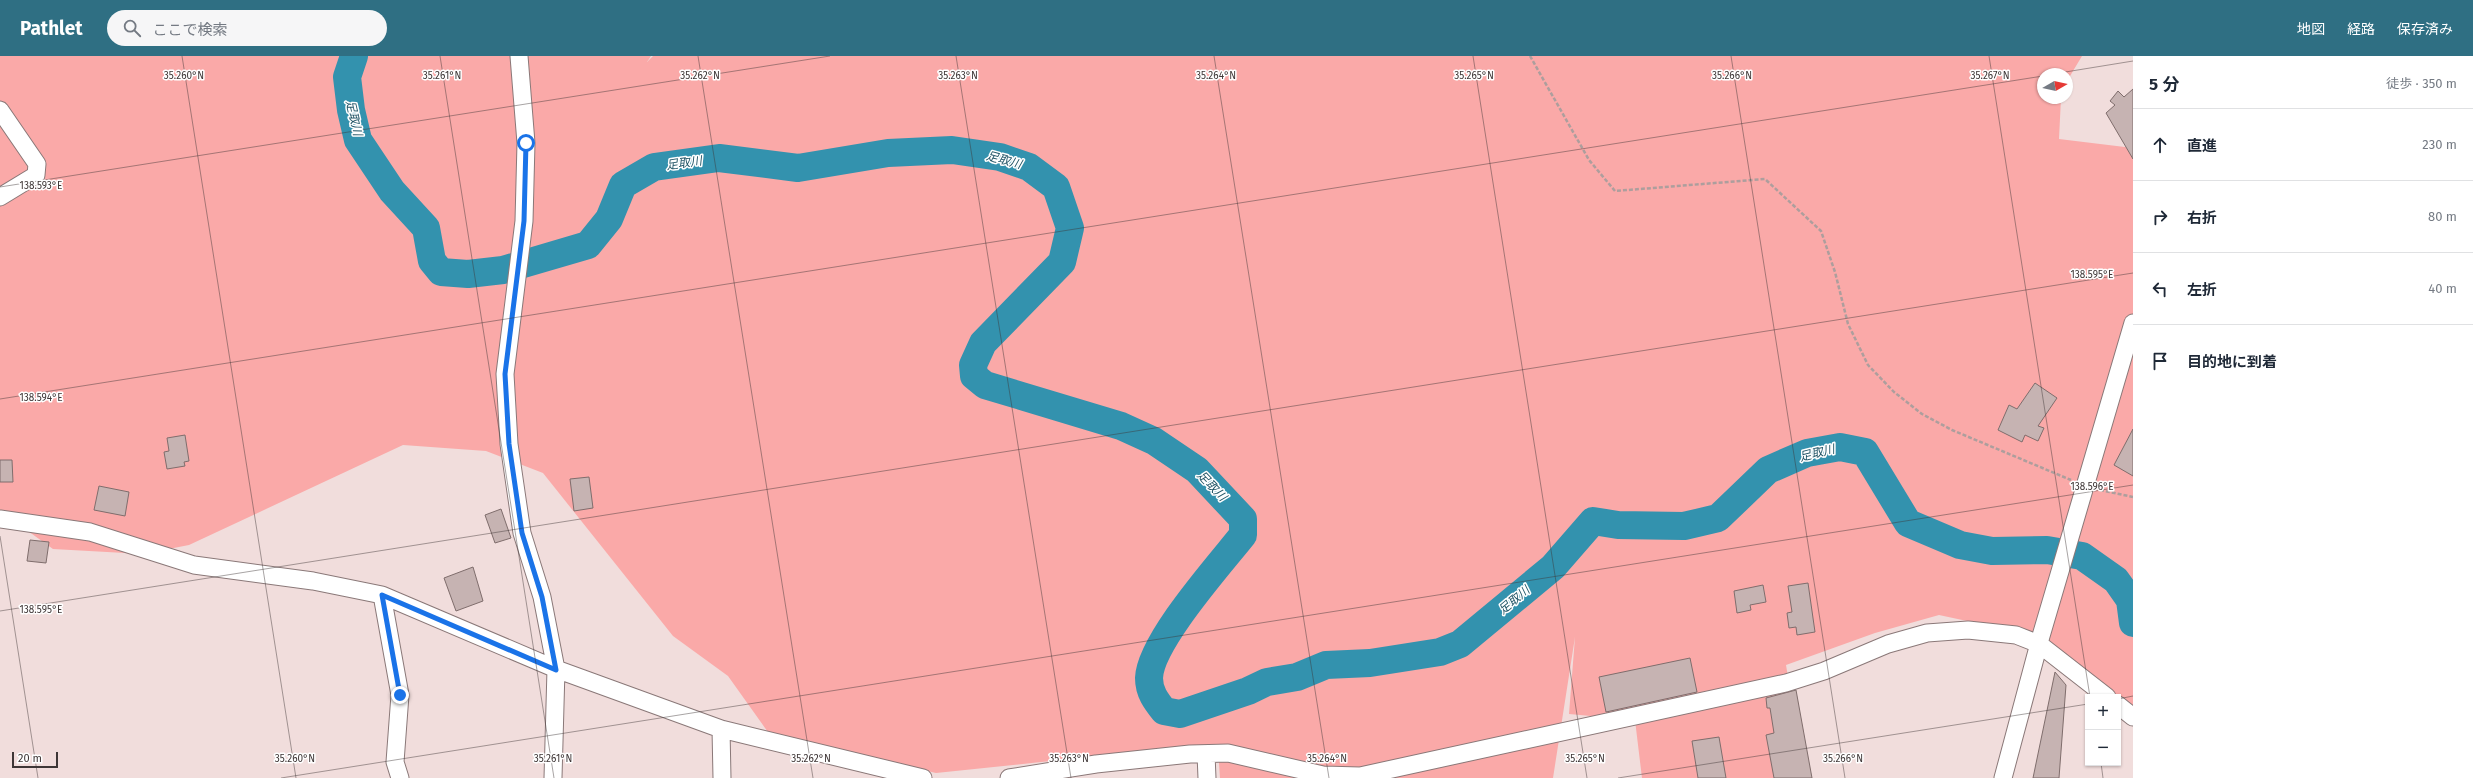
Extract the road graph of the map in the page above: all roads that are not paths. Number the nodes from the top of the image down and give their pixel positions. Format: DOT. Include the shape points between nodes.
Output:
graph roads {
  1 [pos="519,56"];
  2 [pos="0,110"];
  3 [pos="0,197"];
  4 [pos="2133,323"];
  5 [pos="0,519"];
  6 [pos="382,595"];
  7 [pos="2040,640"];
  8 [pos="556,670"];
  9 [pos="2103,694"];
  10 [pos="2121,707"];
  11 [pos="2133,717"];
  12 [pos="721,729"];
  13 [pos="1206,754"];
  14 [pos="400,778"];
  15 [pos="553,778"];
  16 [pos="722,778"];
  17 [pos="923,778"];
  18 [pos="1008,778"];
  19 [pos="1208,778"];
  20 [pos="2003,778"];
  1 -- 8 [label="street" via="526,143 524,221 505,374 509,444 522,533 542,597"];
  2 -- 3 [label="street" via="37,164 36,175"];
  4 -- 7 [label="street"];
  5 -- 6 [label="street" via="90,532 194,565 314,581"];
  6 -- 8 [label="street"];
  6 -- 14 [label="street" via="400,695 395,762"];
  7 -- 9 [label="street"];
  7 -- 13 [label="street" via="1968,630 1927,632 1786,683 1360,776 1323,775 1228,753"];
  7 -- 20 [label="street"];
  8 -- 12 [label="street"];
  8 -- 15 [label="street"];
  10 -- 11 [label="street"];
  12 -- 16 [label="street"];
  12 -- 17 [label="street"];
  13 -- 18 [label="street" via="1096,764"];
  13 -- 19 [label="street"];
}
